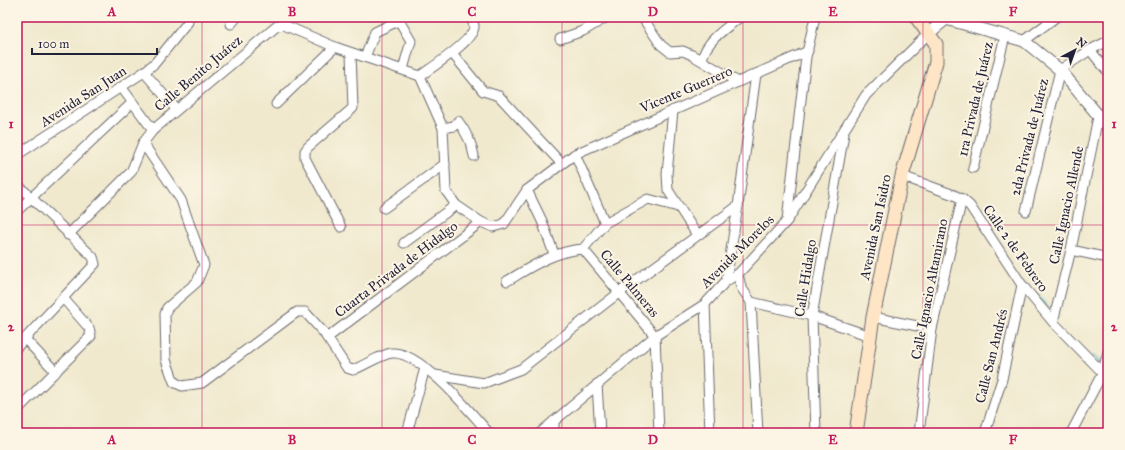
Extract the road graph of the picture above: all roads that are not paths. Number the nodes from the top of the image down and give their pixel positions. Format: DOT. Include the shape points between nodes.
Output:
graph roads {
  1 [pos="188,17"];
  2 [pos="470,17"];
  3 [pos="607,17"];
  4 [pos="642,17"];
  5 [pos="740,17"];
  6 [pos="814,17"];
  7 [pos="916,17"];
  8 [pos="1056,17"];
  9 [pos="947,18"];
  10 [pos="398,19"];
  11 [pos="929,33"];
  12 [pos="1005,36"];
  13 [pos="560,39"];
  14 [pos="1024,41"];
  15 [pos="1108,41"];
  16 [pos="335,47"];
  17 [pos="1090,50"];
  18 [pos="808,51"];
  19 [pos="351,53"];
  20 [pos="452,53"];
  21 [pos="365,57"];
  22 [pos="702,59"];
  23 [pos="404,69"];
  24 [pos="1060,70"];
  25 [pos="144,72"];
  26 [pos="1108,72"];
  27 [pos="756,74"];
  28 [pos="420,76"];
  29 [pos="738,82"];
  30 [pos="122,88"];
  31 [pos="132,103"];
  32 [pos="276,104"];
  33 [pos="176,109"];
  34 [pos="673,110"];
  35 [pos="1098,117"];
  36 [pos="1108,127"];
  37 [pos="443,128"];
  38 [pos="845,128"];
  39 [pos="153,130"];
  40 [pos="143,143"];
  41 [pos="575,154"];
  42 [pos="17,155"];
  43 [pos="474,156"];
  44 [pos="561,163"];
  45 [pos="445,164"];
  46 [pos="973,168"];
  47 [pos="902,176"];
  48 [pos="17,184"];
  49 [pos="527,190"];
  50 [pos="30,198"];
  51 [pos="962,199"];
  52 [pos="456,205"];
  53 [pos="738,206"];
  54 [pos="678,207"];
  55 [pos="384,208"];
  56 [pos="17,211"];
  57 [pos="1026,211"];
  58 [pos="787,221"];
  59 [pos="481,222"];
  60 [pos="605,223"];
  61 [pos="340,227"];
  62 [pos="68,235"];
  63 [pos="697,236"];
  64 [pos="404,244"];
  65 [pos="583,249"];
  66 [pos="1071,250"];
  67 [pos="554,254"];
  68 [pos="1108,258"];
  69 [pos="738,274"];
  70 [pos="507,281"];
  71 [pos="726,281"];
  72 [pos="1022,285"];
  73 [pos="620,292"];
  74 [pos="64,298"];
  75 [pos="750,302"];
  76 [pos="705,304"];
  77 [pos="812,316"];
  78 [pos="873,317"];
  79 [pos="1053,322"];
  80 [pos="932,329"];
  81 [pos="655,336"];
  82 [pos="870,336"];
  83 [pos="327,338"];
  84 [pos="25,339"];
  85 [pos="17,347"];
  86 [pos="1108,352"];
  87 [pos="425,368"];
  88 [pos="56,372"];
  89 [pos="435,375"];
  90 [pos="1105,376"];
  91 [pos="597,384"];
  92 [pos="17,410"];
  93 [pos="554,421"];
  94 [pos="407,433"];
  95 [pos="489,433"];
  96 [pos="540,433"];
  97 [pos="554,433"];
  98 [pos="600,433"];
  99 [pos="659,433"];
  100 [pos="710,433"];
  101 [pos="758,433"];
  102 [pos="816,433"];
  103 [pos="856,433"];
  104 [pos="919,433"];
  105 [pos="985,433"];
  106 [pos="1071,433"];
  1 -- 25 [label="street, Avenida San Juan" via="188,22 155,63"];
  2 -- 20 [label="street" via="474,26 472,33"];
  3 -- 13 [label="street" via="583,31"];
  4 -- 22 [label="street" via="665,49 670,52 683,51"];
  5 -- 22 [label="street" via="711,42 705,49"];
  6 -- 18 [label="street"];
  7 -- 11 [label="main road, Avenida San Isidro"];
  8 -- 14 [label="street"];
  9 -- 11 [label="street"];
  9 -- 12 [label="street"];
  10 -- 21 [label="street" via="376,32"];
  10 -- 23 [label="street" via="411,41"];
  11 -- 38 [label="street, Avenida Morelos" via="866,95"];
  11 -- 47 [label="main road, Avenida San Isidro" via="936,44 936,62"];
  12 -- 14 [label="street"];
  12 -- 46 [label="street, 1ra Privada de Juárez"];
  14 -- 24 [label="street"];
  15 -- 17 [label="street"];
  16 -- 19 [label="street, Calle Benito Juárez"];
  16 -- 32 [label="street"];
  16 -- 33 [label="street, Calle Benito Juárez" via="284,25 276,26"];
  17 -- 24 [label="street"];
  17 -- 26 [label="street"];
  18 -- 27 [label="street, Vicente Guerrero"];
  18 -- 58 [label="street"];
  19 -- 21 [label="street, Calle Benito Juárez"];
  19 -- 61 [label="street" via="353,108 308,147 305,158"];
  20 -- 28 [label="street"];
  20 -- 44 [label="street" via="482,91 499,96"];
  21 -- 23 [label="street, Calle Benito Juárez"];
  22 -- 29 [label="street"];
  23 -- 28 [label="street, Calle Benito Juárez"];
  24 -- 35 [label="street"];
  24 -- 57 [label="street, 2da Privada de Juárez"];
  25 -- 30 [label="street, Avenida San Juan"];
  25 -- 33 [label="street"];
  27 -- 29 [label="street, Vicente Guerrero"];
  27 -- 53 [label="street"];
  28 -- 37 [label="street"];
  29 -- 34 [label="street, Vicente Guerrero"];
  30 -- 31 [label="street"];
  30 -- 42 [label="street, Avenida San Juan"];
  31 -- 39 [label="street"];
  31 -- 50 [label="street"];
  33 -- 39 [label="street, Calle Benito Juárez"];
  34 -- 41 [label="street, Vicente Guerrero"];
  34 -- 54 [label="street" via="667,174 668,190"];
  35 -- 36 [label="street"];
  35 -- 66 [label="street, Calle Ignacio Allende"];
  37 -- 43 [label="street" via="454,126 458,121 473,147"];
  37 -- 45 [label="street"];
  38 -- 58 [label="street, Avenida Morelos"];
  38 -- 77 [label="street, Calle Hidalgo"];
  39 -- 40 [label="street, Calle Benito Juárez"];
  40 -- 62 [label="street, Calle Benito Juárez" via="131,172"];
  40 -- 83 [label="street" via="181,200 204,265 197,282 167,308 165,314 166,360 174,382 182,386 202,383 298,312 305,312"];
  41 -- 44 [label="street, Vicente Guerrero"];
  41 -- 60 [label="street"];
  44 -- 49 [label="street, Vicente Guerrero"];
  45 -- 52 [label="street" via="446,191"];
  45 -- 55 [label="street"];
  47 -- 51 [label="street, Calle 2 de Febrero"];
  47 -- 78 [label="main road, Avenida San Isidro"];
  48 -- 50 [label="street"];
  49 -- 59 [label="street, Vicente Guerrero" via="504,224 493,227"];
  49 -- 67 [label="street"];
  50 -- 56 [label="street"];
  50 -- 62 [label="street"];
  51 -- 72 [label="street, Calle 2 de Febrero" via="970,206"];
  51 -- 80 [label="street, Calle Ignacio Altamirano"];
  52 -- 59 [label="street"];
  52 -- 64 [label="street"];
  53 -- 63 [label="street"];
  53 -- 71 [label="street"];
  54 -- 60 [label="street" via="648,199"];
  54 -- 63 [label="street"];
  58 -- 69 [label="street, Avenida Morelos"];
  59 -- 83 [label="street, Cuarta Privada de Hidalgo"];
  60 -- 65 [label="street"];
  62 -- 74 [label="street" via="93,257 95,264"];
  63 -- 73 [label="street"];
  65 -- 67 [label="street" via="571,249"];
  65 -- 73 [label="street, Calle Palmeras"];
  66 -- 68 [label="street"];
  66 -- 79 [label="street, Calle Ignacio Allende"];
  67 -- 70 [label="street"];
  69 -- 71 [label="street, Avenida Morelos"];
  69 -- 75 [label="street" via="741,287"];
  71 -- 76 [label="street, Avenida Morelos"];
  72 -- 79 [label="street, Calle 2 de Febrero"];
  72 -- 105 [label="street, Calle San Andrés" via="1002,379"];
  73 -- 81 [label="street, Calle Palmeras"];
  73 -- 89 [label="street" via="521,369 484,382"];
  74 -- 84 [label="street"];
  74 -- 88 [label="street" via="89,328 91,336"];
  75 -- 77 [label="street"];
  75 -- 101 [label="street"];
  76 -- 81 [label="street, Avenida Morelos"];
  76 -- 100 [label="street"];
  77 -- 82 [label="street"];
  77 -- 102 [label="street, Calle Hidalgo"];
  78 -- 80 [label="street"];
  78 -- 82 [label="main road, Avenida San Isidro"];
  79 -- 90 [label="street, Calle 2 de Febrero"];
  80 -- 104 [label="street, Calle Ignacio Altamirano"];
  81 -- 91 [label="street, Avenida Morelos"];
  81 -- 99 [label="street"];
  82 -- 103 [label="main road, Avenida San Isidro"];
  83 -- 87 [label="street" via="347,368 353,370 391,353 405,355"];
  84 -- 85 [label="street"];
  84 -- 88 [label="street"];
  86 -- 90 [label="street"];
  87 -- 89 [label="street"];
  87 -- 94 [label="street"];
  88 -- 92 [label="street"];
  89 -- 95 [label="street"];
  90 -- 106 [label="street"];
  91 -- 93 [label="street, Avenida Morelos"];
  91 -- 98 [label="street"];
  93 -- 96 [label="street, Avenida Morelos"];
  93 -- 97 [label="street"];
}
